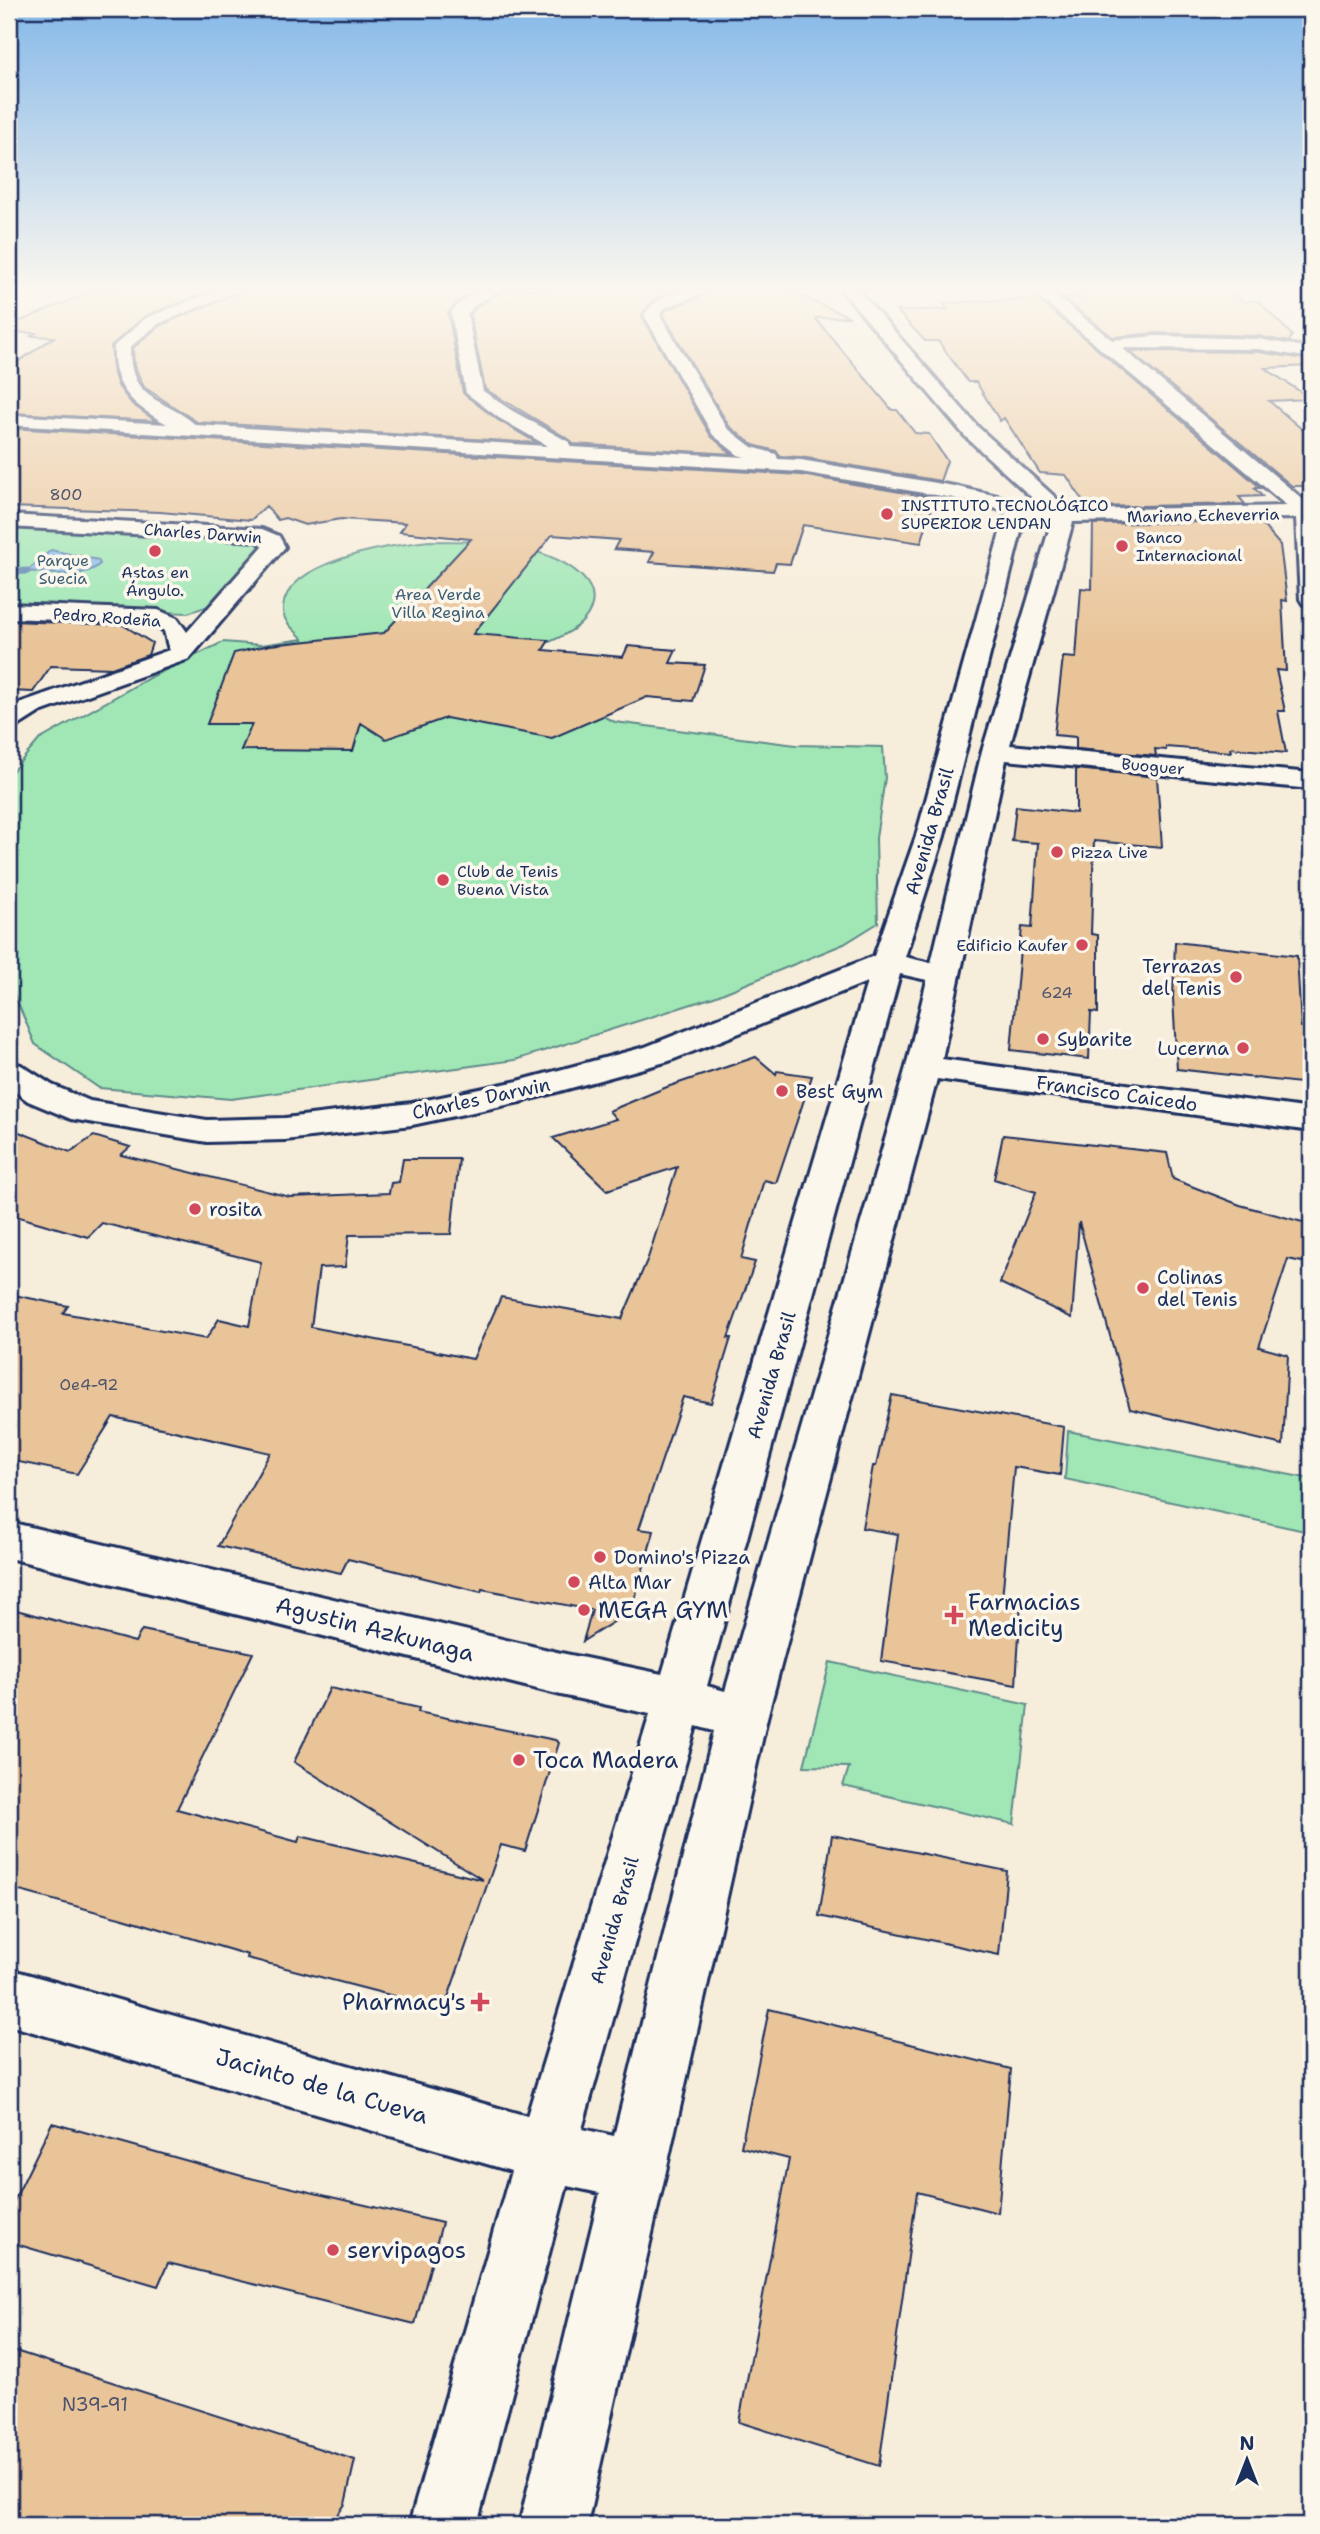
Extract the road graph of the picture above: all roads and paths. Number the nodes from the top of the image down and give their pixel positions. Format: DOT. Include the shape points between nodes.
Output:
graph roads {
  1 [pos="150,407"];
  2 [pos="495,407"];
  3 [pos="706,407"];
  4 [pos="951,407"];
  5 [pos="1183,407"];
  6 [pos="9,420"];
  7 [pos="196,431"];
  8 [pos="570,451"];
  9 [pos="801,466"];
  10 [pos="986,478"];
  11 [pos="1017,508"];
  12 [pos="1308,512"];
  13 [pos="1064,516"];
  14 [pos="9,521"];
  15 [pos="1311,599"];
  16 [pos="9,611"];
  17 [pos="181,654"];
  18 [pos="9,721"];
  19 [pos="995,751"];
  20 [pos="1311,781"];
  21 [pos="888,962"];
  22 [pos="944,975"];
  23 [pos="923,1066"];
  24 [pos="9,1072"];
  25 [pos="1311,1120"];
  26 [pos="9,1540"];
  27 [pos="679,1699"];
  28 [pos="742,1718"];
  29 [pos="9,1997"];
  30 [pos="546,2151"];
  31 [pos="636,2171"];
  32 [pos="443,2525"];
  33 [pos="553,2525"];
  1 -- 7 [label="street"];
  2 -- 8 [label="street"];
  3 -- 9 [label="street" via="720,431 745,451"];
  4 -- 13 [label="street"];
  5 -- 12 [label="street"];
  6 -- 7 [label="street, Mariano Echeverria"];
  7 -- 8 [label="street, Mariano Echeverria"];
  8 -- 9 [label="street, Mariano Echeverria"];
  9 -- 11 [label="street, Mariano Echeverria" via="954,492"];
  10 -- 11 [label="street"];
  11 -- 13 [label="street, Mariano Echeverria"];
  11 -- 21 [label="street, Avenida Brasil" via="930,836"];
  12 -- 13 [label="street, Mariano Echeverria"];
  12 -- 15 [label="street"];
  13 -- 19 [label="street"];
  14 -- 17 [label="street, Charles Darwin" via="262,535 272,540 274,547"];
  16 -- 17 [label="street, Pedro Rodeña" via="158,617 174,628"];
  17 -- 18 [label="street, Charles Darwin" via="43,702"];
  19 -- 20 [label="street, Buoguer"];
  19 -- 22 [label="street"];
  21 -- 22 [label="street"];
  21 -- 24 [label="street, Charles Darwin" via="657,1054 412,1114 285,1129 207,1132 83,1111 40,1093"];
  21 -- 27 [label="street, Avenida Brasil"];
  22 -- 23 [label="street"];
  23 -- 25 [label="street, Francisco Caicedo"];
  23 -- 28 [label="street"];
  26 -- 27 [label="street, Agustin Azkunaga"];
  27 -- 28 [label="street, Agustin Azkunaga"];
  27 -- 30 [label="street, Avenida Brasil"];
  28 -- 31 [label="street"];
  29 -- 30 [label="street, Jacinto de la Cueva"];
  30 -- 31 [label="street, Jacinto de la Cueva"];
  30 -- 32 [label="street, Avenida Brasil"];
  31 -- 33 [label="street"];
}
